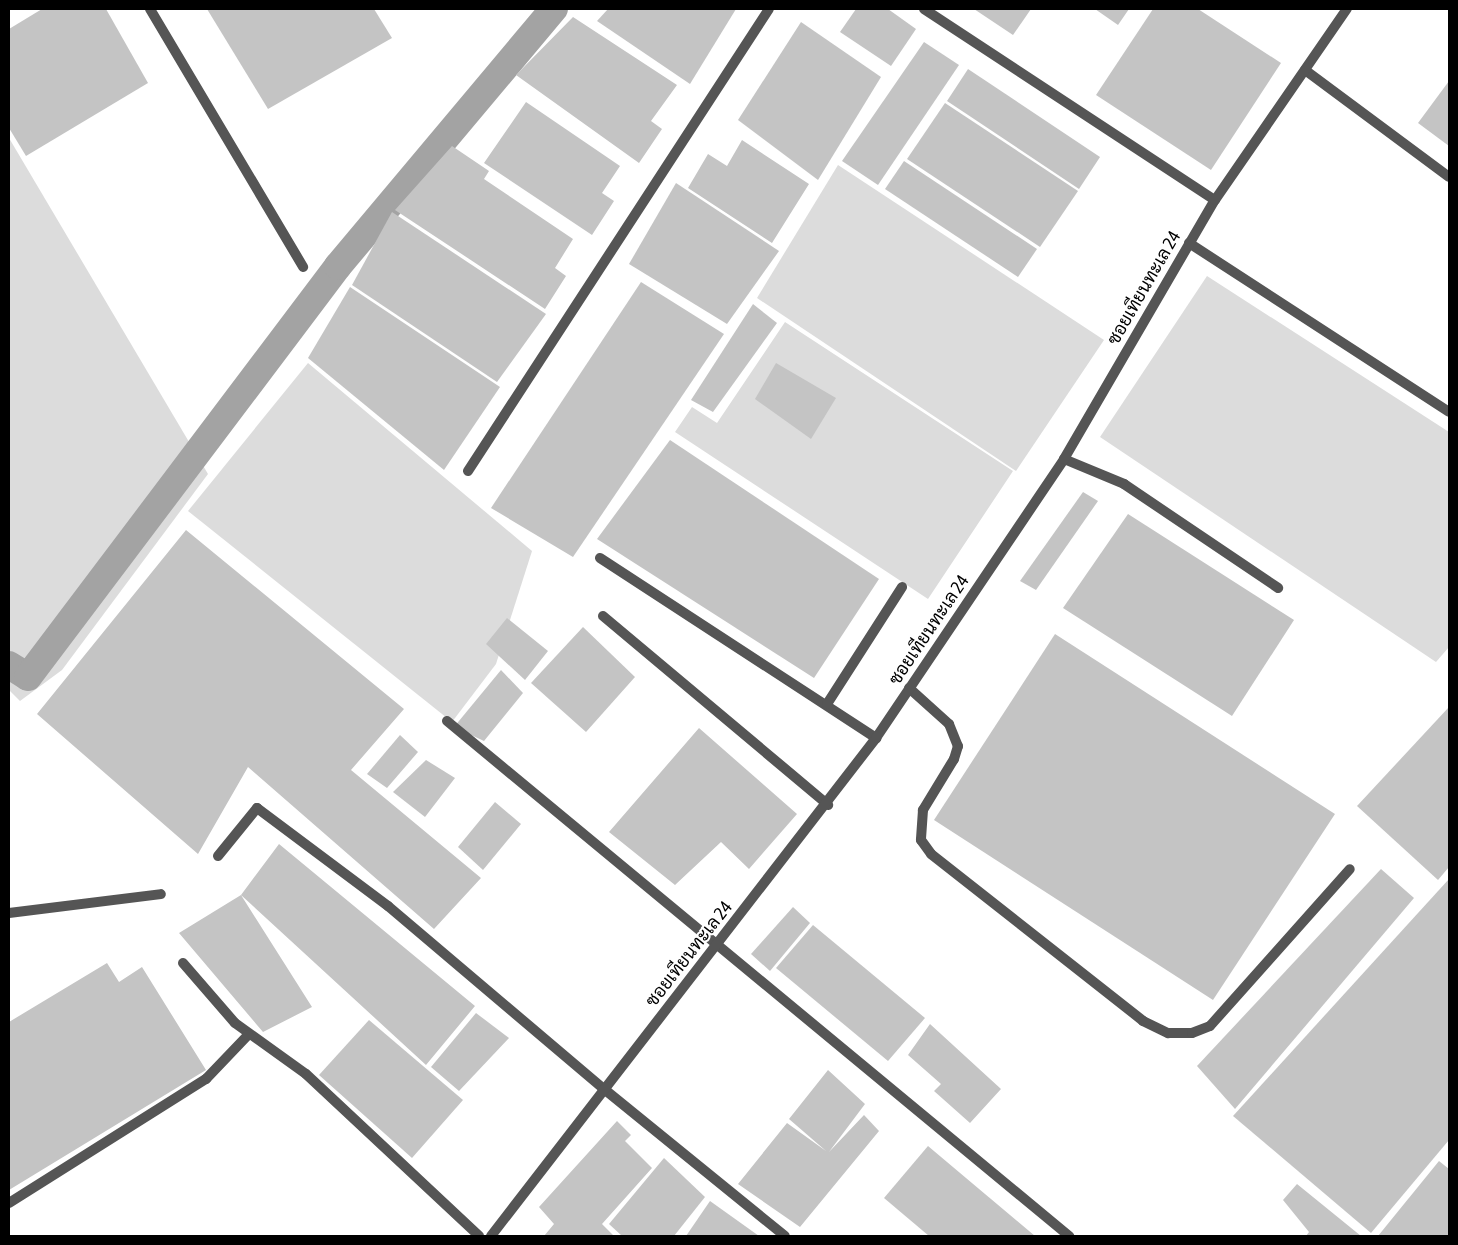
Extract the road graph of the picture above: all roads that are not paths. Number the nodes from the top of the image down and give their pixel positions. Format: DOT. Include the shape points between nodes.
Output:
graph roads {
  1 [pos="150,9"];
  2 [pos="770,9"];
  3 [pos="924,9"];
  4 [pos="1347,9"];
  5 [pos="1305,70"];
  6 [pos="1449,177"];
  7 [pos="1215,200"];
  8 [pos="1189,243"];
  9 [pos="303,267"];
  10 [pos="1449,412"];
  11 [pos="1064,459"];
  12 [pos="468,471"];
  13 [pos="600,558"];
  14 [pos="902,587"];
  15 [pos="1278,588"];
  16 [pos="603,616"];
  17 [pos="909,688"];
  18 [pos="827,704"];
  19 [pos="447,721"];
  20 [pos="876,738"];
  21 [pos="828,805"];
  22 [pos="218,856"];
  23 [pos="1350,870"];
  24 [pos="161,894"];
  25 [pos="9,912"];
  26 [pos="715,946"];
  27 [pos="183,963"];
  28 [pos="248,1036"];
  29 [pos="604,1089"];
  30 [pos="9,1203"];
  31 [pos="480,1236"];
  32 [pos="491,1236"];
  33 [pos="785,1236"];
  34 [pos="1069,1236"];
  1 -- 9 [label="street"];
  2 -- 12 [label="street"];
  3 -- 7 [label="street"];
  4 -- 5 [label="street, ซอยเทียนทะเล 24"];
  5 -- 6 [label="street"];
  5 -- 7 [label="street, ซอยเทียนทะเล 24"];
  7 -- 8 [label="street, ซอยเทียนทะเล 24"];
  8 -- 10 [label="street"];
  8 -- 11 [label="street, ซอยเทียนทะเล 24"];
  11 -- 15 [label="street" via="1124,484"];
  11 -- 17 [label="street, ซอยเทียนทะเล 24"];
  13 -- 18 [label="street"];
  14 -- 18 [label="street"];
  16 -- 21 [label="street"];
  17 -- 20 [label="street, ซอยเทียนทะเล 24"];
  17 -- 23 [label="street" via="949,724 958,746 954,759 923,810 921,840 930,854 1143,1020 1168,1033 1192,1033 1210,1026"];
  18 -- 20 [label="street"];
  19 -- 26 [label="street"];
  20 -- 21 [label="street, ซอยเทียนทะเล 24"];
  21 -- 26 [label="street, ซอยเทียนทะเล 24"];
  22 -- 29 [label="street" via="257,808 388,906"];
  24 -- 25 [label="street"];
  26 -- 29 [label="street, ซอยเทียนทะเล 24"];
  26 -- 34 [label="street"];
  27 -- 28 [label="street"];
  28 -- 30 [label="street" via="206,1079"];
  28 -- 31 [label="street" via="306,1074"];
  29 -- 32 [label="street, ซอยเทียนทะเล 24"];
  29 -- 33 [label="street"];
}
